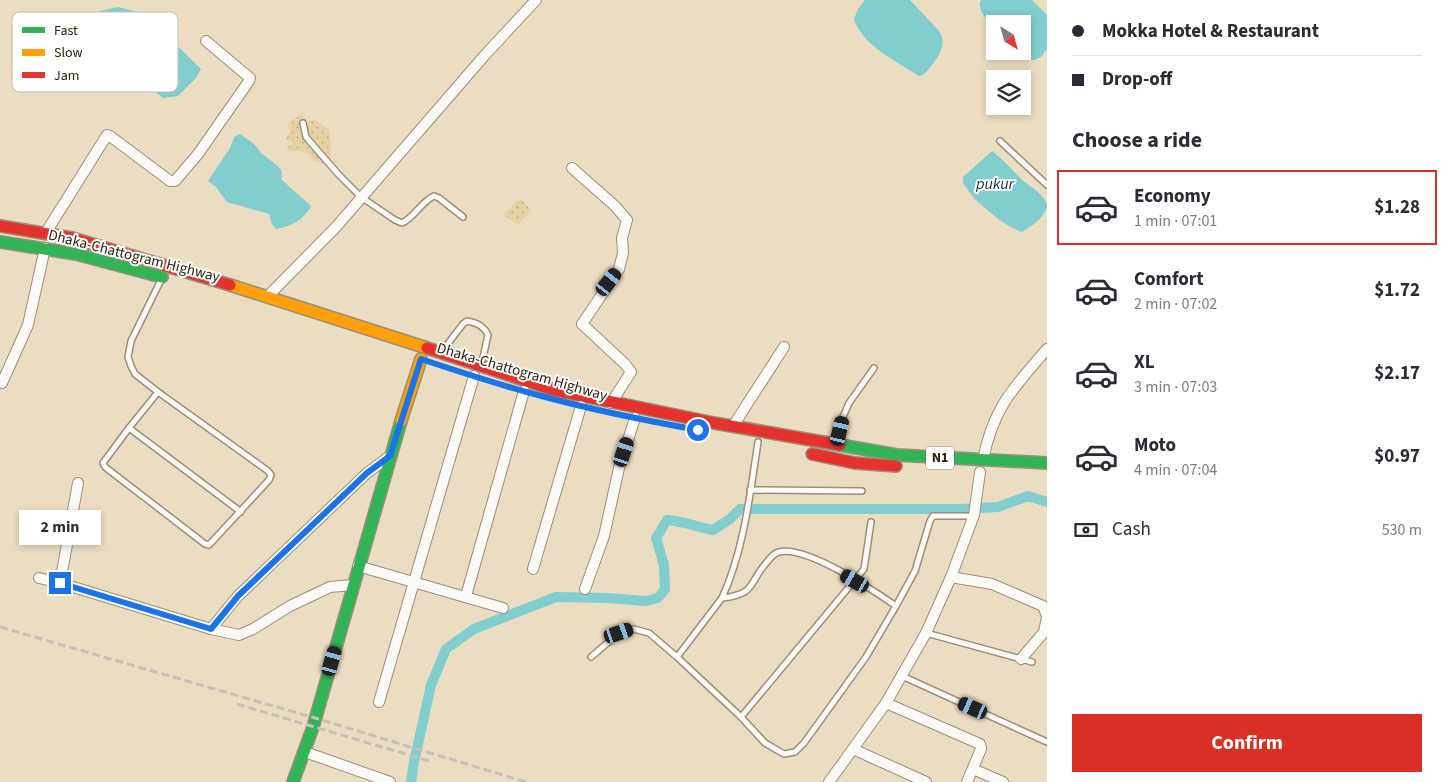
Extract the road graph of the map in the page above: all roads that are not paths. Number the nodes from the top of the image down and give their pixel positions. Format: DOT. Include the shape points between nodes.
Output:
graph roads {
  1 [pos="536,0"];
  2 [pos="206,41"];
  3 [pos="303,123"];
  4 [pos="1000,141"];
  5 [pos="572,168"];
  6 [pos="1047,185"];
  7 [pos="361,197"];
  8 [pos="463,217"];
  9 [pos="1,225"];
  10 [pos="45,234"];
  11 [pos="0,242"];
  12 [pos="46,248"];
  13 [pos="163,277"];
  14 [pos="268,296"];
  15 [pos="784,347"];
  16 [pos="1047,348"];
  17 [pos="441,352"];
  18 [pos="482,365"];
  19 [pos="874,368"];
  20 [pos="474,376"];
  21 [pos="2,383"];
  22 [pos="499,384"];
  23 [pos="524,391"];
  24 [pos="158,392"];
  25 [pos="611,403"];
  26 [pos="580,406"];
  27 [pos="635,418"];
  28 [pos="733,426"];
  29 [pos="129,428"];
  30 [pos="747,434"];
  31 [pos="763,443"];
  32 [pos="836,446"];
  33 [pos="797,451"];
  34 [pos="390,456"];
  35 [pos="982,460"];
  36 [pos="1047,463"];
  37 [pos="927,468"];
  38 [pos="980,472"];
  39 [pos="78,483"];
  40 [pos="750,490"];
  41 [pos="862,490"];
  42 [pos="241,512"];
  43 [pos="974,516"];
  44 [pos="871,522"];
  45 [pos="358,566"];
  46 [pos="533,569"];
  47 [pos="38,578"];
  48 [pos="951,578"];
  49 [pos="414,581"];
  50 [pos="855,581"];
  51 [pos="60,583"];
  52 [pos="353,585"];
  53 [pos="585,589"];
  54 [pos="466,596"];
  55 [pos="722,598"];
  56 [pos="896,606"];
  57 [pos="503,608"];
  58 [pos="1047,616"];
  59 [pos="211,629"];
  60 [pos="926,633"];
  61 [pos="677,656"];
  62 [pos="591,657"];
  63 [pos="1027,661"];
  64 [pos="902,676"];
  65 [pos="379,702"];
  66 [pos="886,703"];
  67 [pos="741,717"];
  68 [pos="1047,742"];
  69 [pos="853,748"];
  70 [pos="305,752"];
  71 [pos="972,769"];
  72 [pos="293,782"];
  73 [pos="390,782"];
  74 [pos="829,782"];
  75 [pos="926,782"];
  76 [pos="967,782"];
  77 [pos="1004,782"];
  1 -- 7 [label="street"];
  2 -- 10 [label="street" via="250,78 179,178 170,181 107,135"];
  3 -- 7 [label="lane" via="306,137"];
  4 -- 6 [label="lane"];
  5 -- 25 [label="street" via="627,220 619,269 582,324 631,372"];
  7 -- 8 [label="lane" via="402,223 434,196"];
  7 -- 14 [label="street"];
  9 -- 10 [label="main road, Dhaka-Chattogram Highway / N1"];
  10 -- 14 [label="main road, Dhaka-Chattogram Highway / N1" via="72,238"];
  11 -- 12 [label="main road, Dhaka-Chattogram Highway"];
  12 -- 13 [label="main road, Dhaka-Chattogram Highway"];
  12 -- 21 [label="street" via="28,325"];
  13 -- 24 [label="lane" via="131,341 128,356 135,374"];
  13 -- 34 [label="main road, Dhaka-Chattogram Highway" via="267,306 417,357"];
  14 -- 17 [label="main road, Dhaka-Chattogram Highway / N1"];
  15 -- 28 [label="street"];
  16 -- 35 [label="street" via="1011,390 998,412"];
  17 -- 18 [label="main road, Dhaka-Chattogram Highway / N1"];
  17 -- 18 [label="lane" via="463,324 467,321 474,323 485,329 488,335"];
  18 -- 25 [label="main road, Dhaka-Chattogram Highway / N1" via="554,390"];
  19 -- 32 [label="lane" via="849,403"];
  20 -- 49 [label="street"];
  22 -- 23 [label="main road, Dhaka-Chattogram Highway / N1"];
  23 -- 26 [label="main road, Dhaka-Chattogram Highway / N1"];
  23 -- 54 [label="street"];
  24 -- 29 [label="lane"];
  24 -- 42 [label="lane" via="271,475"];
  25 -- 28 [label="main road, Dhaka-Chattogram Highway / N1"];
  26 -- 27 [label="main road, Dhaka-Chattogram Highway / N1"];
  26 -- 46 [label="street"];
  27 -- 30 [label="main road, Dhaka-Chattogram Highway / N1"];
  27 -- 53 [label="street" via="619,468 604,536"];
  28 -- 30 [label="main road, Dhaka-Chattogram Highway / N1"];
  29 -- 42 [label="lane"];
  29 -- 42 [label="lane" via="103,464 205,544 213,542"];
  30 -- 31 [label="main road, Dhaka-Chattogram Highway / N1"];
  30 -- 32 [label="main road, Dhaka-Chattogram Highway / N1"];
  31 -- 40 [label="lane"];
  32 -- 35 [label="main road, Dhaka-Chattogram Highway / N1" via="897,456"];
  33 -- 37 [label="main road, N1" via="855,463"];
  34 -- 45 [label="main road"];
  34 -- 59 [label="street" via="367,473 238,596"];
  35 -- 36 [label="main road, Dhaka-Chattogram Highway / N1"];
  38 -- 43 [label="street"];
  39 -- 51 [label="street"];
  40 -- 41 [label="lane"];
  40 -- 55 [label="lane" via="731,579"];
  43 -- 48 [label="street"];
  43 -- 56 [label="lane" via="933,516 915,572"];
  44 -- 50 [label="lane" via="864,569"];
  45 -- 49 [label="street"];
  45 -- 52 [label="main road"];
  47 -- 51 [label="street"];
  48 -- 58 [label="street" via="992,584 1043,606"];
  48 -- 60 [label="street"];
  49 -- 54 [label="street"];
  49 -- 65 [label="street"];
  50 -- 55 [label="lane" via="817,559 778,552 750,587 738,596"];
  50 -- 56 [label="lane"];
  50 -- 67 [label="lane"];
  51 -- 59 [label="street"];
  52 -- 59 [label="street" via="330,587 239,635"];
  52 -- 70 [label="main road"];
  54 -- 57 [label="street"];
  55 -- 61 [label="lane"];
  56 -- 67 [label="lane" via="866,657 795,752 784,754 765,743"];
  58 -- 63 [label="street" via="1044,632"];
  60 -- 63 [label="lane"];
  60 -- 64 [label="street"];
  61 -- 62 [label="lane" via="648,633 634,628 619,633"];
  61 -- 67 [label="lane"];
  64 -- 66 [label="street"];
  64 -- 68 [label="lane"];
  66 -- 69 [label="street"];
  66 -- 71 [label="street" via="980,744"];
  69 -- 74 [label="street"];
  69 -- 75 [label="street"];
  70 -- 72 [label="main road"];
  70 -- 73 [label="street"];
  71 -- 76 [label="street"];
  71 -- 77 [label="street"];
}
